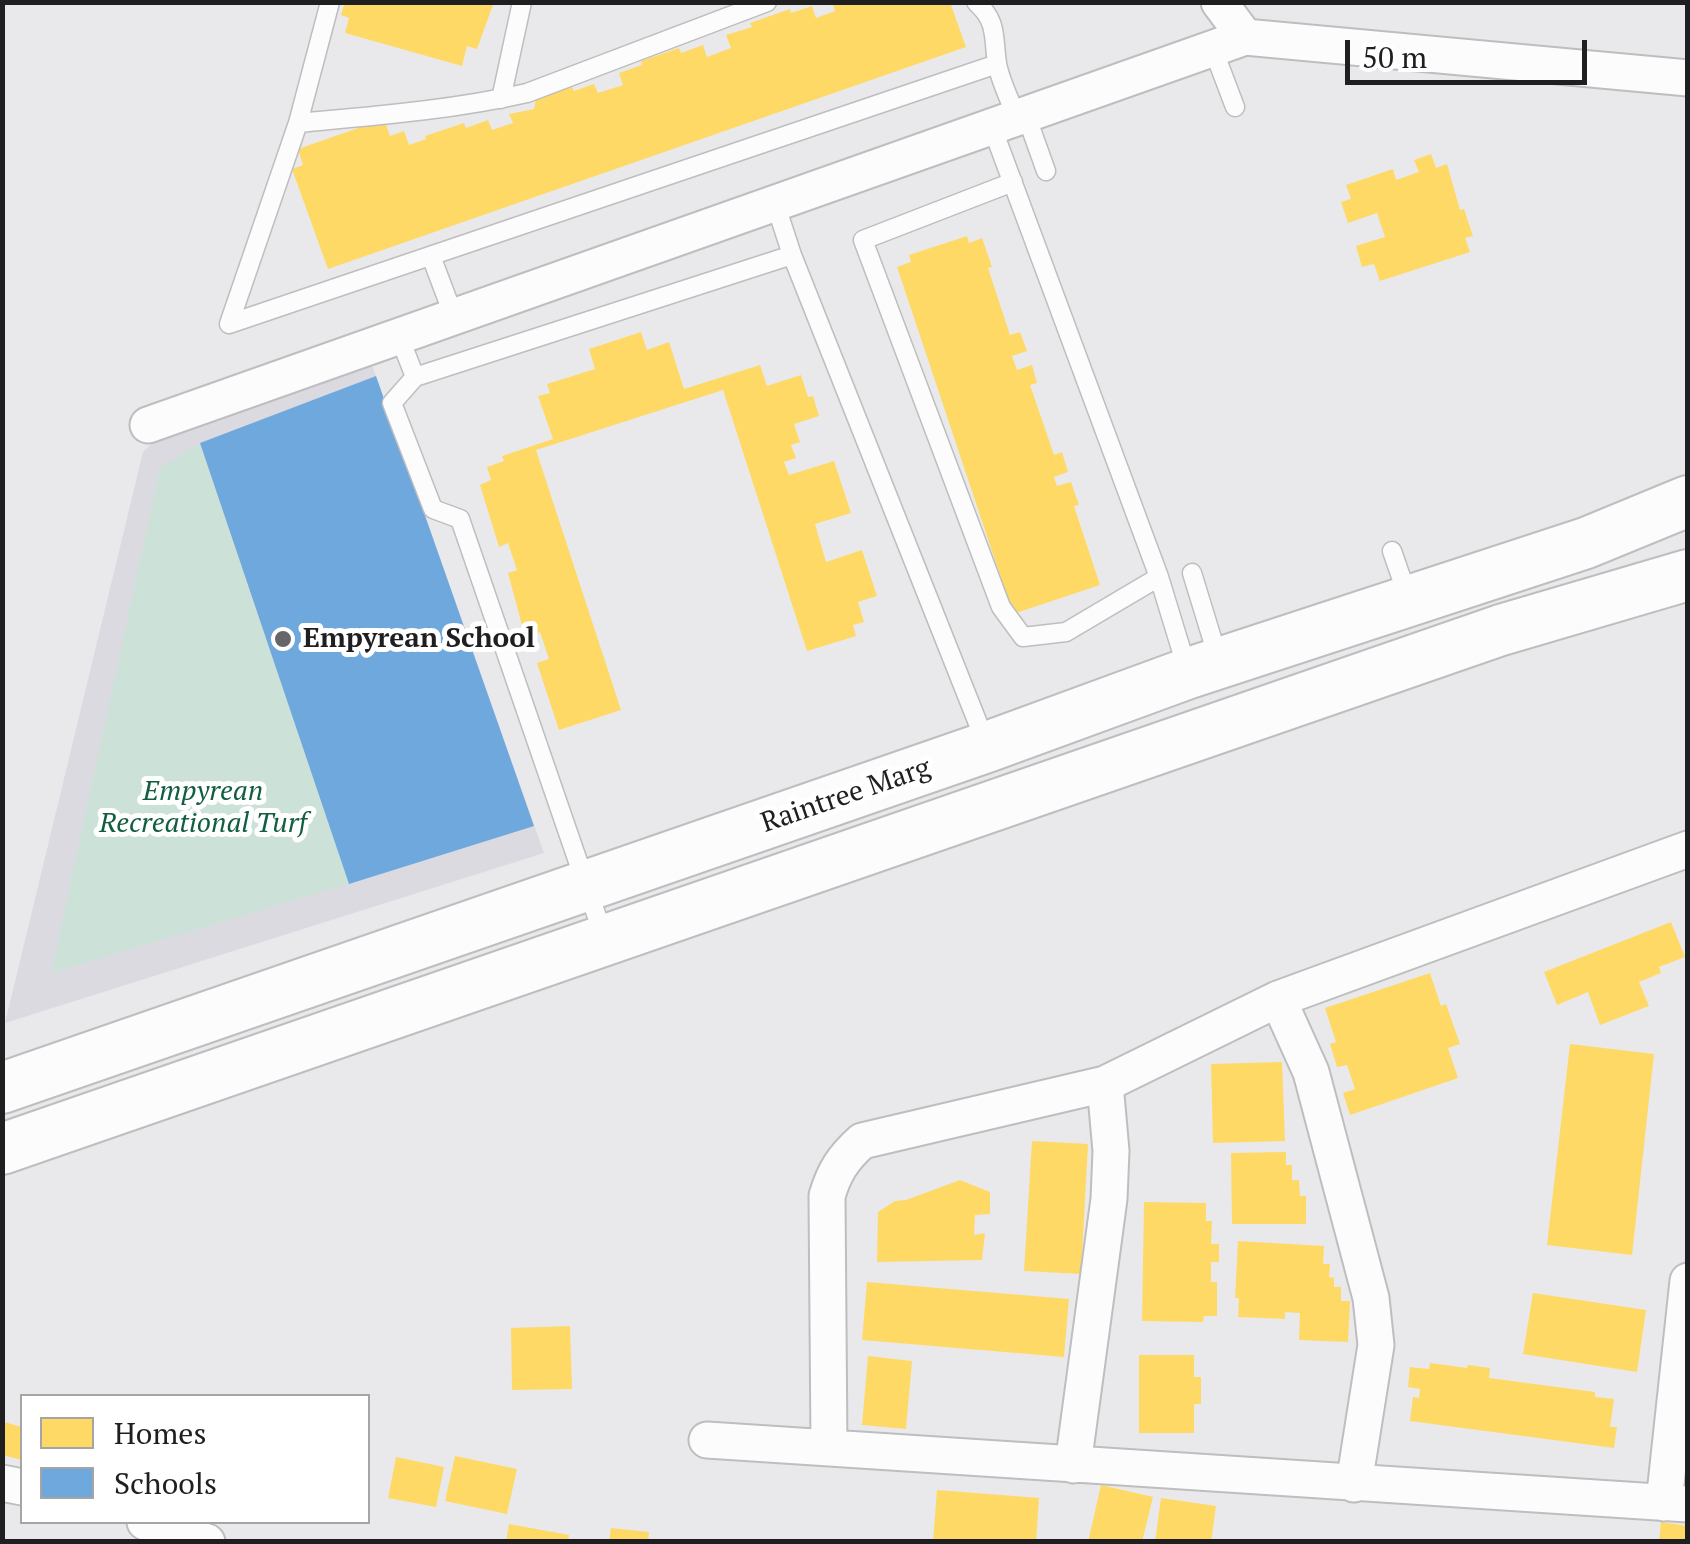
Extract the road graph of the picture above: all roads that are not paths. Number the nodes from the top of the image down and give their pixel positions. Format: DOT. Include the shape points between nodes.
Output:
graph roads {
  1 [pos="330,2"];
  2 [pos="522,2"];
  3 [pos="767,2"];
  4 [pos="976,2"];
  5 [pos="1219,2"];
  6 [pos="1229,43"];
  7 [pos="997,64"];
  8 [pos="1688,78"];
  9 [pos="500,99"];
  10 [pos="1235,107"];
  11 [pos="1012,120"];
  12 [pos="298,123"];
  13 [pos="1046,170"];
  14 [pos="1013,182"];
  15 [pos="775,203"];
  16 [pos="792,255"];
  17 [pos="431,256"];
  18 [pos="454,317"];
  19 [pos="399,336"];
  20 [pos="415,377"];
  21 [pos="148,425"];
  22 [pos="1688,501"];
  23 [pos="1392,552"];
  24 [pos="1192,573"];
  25 [pos="1688,574"];
  26 [pos="1159,577"];
  27 [pos="1410,600"];
  28 [pos="1204,668"];
  29 [pos="987,747"];
  30 [pos="1688,849"];
  31 [pos="585,886"];
  32 [pos="606,940"];
  33 [pos="1278,999"];
  34 [pos="1105,1084"];
  35 [pos="2,1088"];
  36 [pos="2,1149"];
  37 [pos="1688,1281"];
  38 [pos="707,1440"];
  39 [pos="829,1448"];
  40 [pos="1073,1465"];
  41 [pos="1354,1484"];
  42 [pos="1676,1504"];
  43 [pos="151,1524"];
  44 [pos="207,1542"];
  1 -- 12 [label="lane"];
  2 -- 9 [label="lane"];
  3 -- 9 [label="lane"];
  4 -- 7 [label="lane" via="988,13"];
  5 -- 6 [label="street"];
  6 -- 8 [label="street"];
  6 -- 10 [label="lane"];
  6 -- 11 [label="street"];
  7 -- 11 [label="lane"];
  7 -- 17 [label="lane"];
  9 -- 12 [label="lane"];
  11 -- 13 [label="lane"];
  11 -- 14 [label="lane"];
  11 -- 15 [label="street"];
  12 -- 17 [label="lane" via="229,324"];
  14 -- 26 [label="lane"];
  14 -- 26 [label="lane" via="862,240 1001,607 1023,637 1066,632"];
  15 -- 16 [label="lane"];
  15 -- 18 [label="street"];
  16 -- 20 [label="lane"];
  16 -- 29 [label="lane"];
  17 -- 18 [label="lane"];
  18 -- 19 [label="street"];
  19 -- 20 [label="lane"];
  19 -- 21 [label="street"];
  20 -- 31 [label="lane" via="392,403 433,510 460,519"];
  22 -- 27 [label="main road, Raintree Marg" via="1586,543"];
  23 -- 27 [label="lane"];
  24 -- 28 [label="lane"];
  25 -- 32 [label="main road, Raintree Marg" via="1501,630"];
  26 -- 28 [label="lane"];
  27 -- 28 [label="main road, Raintree Marg"];
  28 -- 29 [label="main road, Raintree Marg"];
  29 -- 31 [label="main road, Raintree Marg"];
  30 -- 33 [label="street"];
  31 -- 32 [label="lane"];
  31 -- 35 [label="main road, Raintree Marg"];
  32 -- 36 [label="main road, Raintree Marg"];
  33 -- 34 [label="street"];
  33 -- 41 [label="street" via="1311,1072 1371,1298 1376,1344"];
  34 -- 39 [label="street" via="862,1141 843,1159 827,1196"];
  34 -- 40 [label="street" via="1109,1199"];
  37 -- 42 [label="street"];
  38 -- 39 [label="street"];
  39 -- 40 [label="street"];
  40 -- 41 [label="street"];
  41 -- 42 [label="street"];
  43 -- 44 [label="street"];
}
